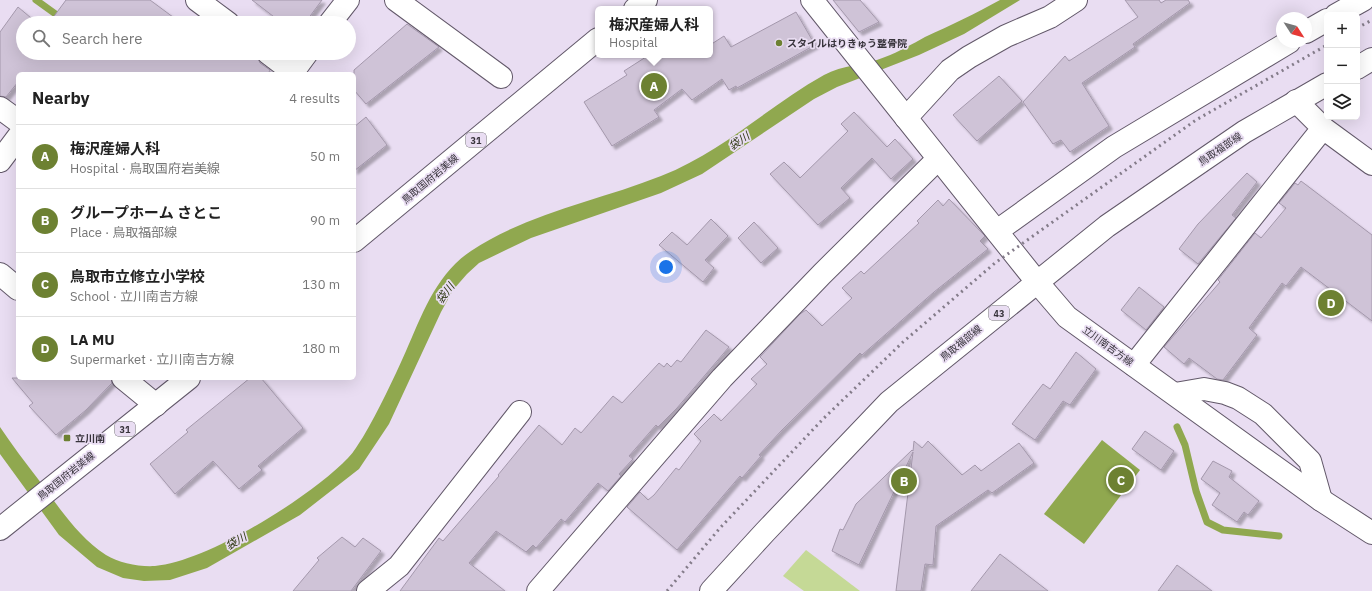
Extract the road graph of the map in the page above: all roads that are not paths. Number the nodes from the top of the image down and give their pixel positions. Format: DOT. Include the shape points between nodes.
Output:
graph roads {
  1 [pos="197,0"];
  2 [pos="348,0"];
  3 [pos="396,0"];
  4 [pos="812,0"];
  5 [pos="1076,0"];
  6 [pos="1363,0"];
  7 [pos="1341,12"];
  8 [pos="219,16"];
  9 [pos="335,16"];
  10 [pos="1324,22"];
  11 [pos="1312,29"];
  12 [pos="595,41"];
  13 [pos="1279,48"];
  14 [pos="276,60"];
  15 [pos="302,60"];
  16 [pos="1372,60"];
  17 [pos="1360,66"];
  18 [pos="291,72"];
  19 [pos="293,72"];
  20 [pos="501,77"];
  21 [pos="1324,86"];
  22 [pos="1296,101"];
  23 [pos="0,108"];
  24 [pos="901,111"];
  25 [pos="16,120"];
  26 [pos="1323,128"];
  27 [pos="16,140"];
  28 [pos="938,159"];
  29 [pos="0,161"];
  30 [pos="1372,164"];
  31 [pos="997,231"];
  32 [pos="356,239"];
  33 [pos="0,274"];
  34 [pos="1037,282"];
  35 [pos="16,288"];
  36 [pos="1134,364"];
  37 [pos="125,380"];
  38 [pos="187,380"];
  39 [pos="1175,394"];
  40 [pos="156,405"];
  41 [pos="520,412"];
  42 [pos="1321,500"];
  43 [pos="0,530"];
  44 [pos="1372,533"];
  45 [pos="368,591"];
  46 [pos="538,591"];
  47 [pos="711,591"];
  1 -- 8 [label="street"];
  2 -- 9 [label="street"];
  3 -- 20 [label="street"];
  4 -- 24 [label="street, 立川南吉方線"];
  5 -- 24 [label="street" via="969,57"];
  6 -- 7 [label="street"];
  10 -- 11 [label="street"];
  12 -- 32 [label="street, 鳥取国府岩美線 / 31"];
  13 -- 31 [label="street" via="1114,147"];
  14 -- 18 [label="street"];
  15 -- 19 [label="street"];
  16 -- 17 [label="street"];
  21 -- 22 [label="street, 鳥取福部線 / 43"];
  22 -- 26 [label="street"];
  22 -- 34 [label="street, 鳥取福部線 / 43" via="1244,132 1107,226"];
  23 -- 25 [label="street"];
  24 -- 28 [label="street, 立川南吉方線"];
  26 -- 30 [label="street"];
  26 -- 36 [label="street"];
  27 -- 29 [label="street"];
  28 -- 31 [label="street, 立川南吉方線"];
  28 -- 46 [label="street" via="722,378"];
  31 -- 34 [label="street, 立川南吉方線"];
  33 -- 35 [label="street"];
  34 -- 36 [label="street, 立川南吉方線" via="1067,317"];
  34 -- 47 [label="street, 鳥取福部線 / 43" via="889,402"];
  36 -- 39 [label="street, 立川南吉方線"];
  37 -- 40 [label="street"];
  38 -- 40 [label="street, 鳥取国府岩美線 / 31"];
  39 -- 42 [label="street, 立川南吉方線"];
  39 -- 42 [label="street" via="1204,389 1225,393 1263,414 1310,461"];
  40 -- 43 [label="street, 鳥取国府岩美線 / 31"];
  41 -- 45 [label="street" via="399,566"];
  42 -- 44 [label="street, 立川南吉方線"];
}
